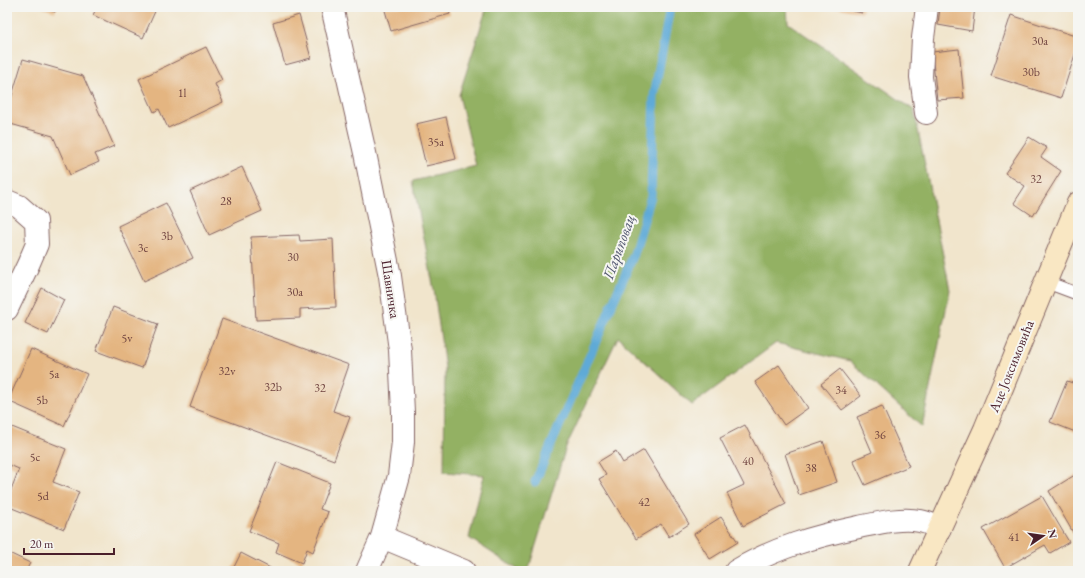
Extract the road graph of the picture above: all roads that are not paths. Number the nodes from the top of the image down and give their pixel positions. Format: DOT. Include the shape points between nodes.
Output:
graph roads {
  1 [pos="332,7"];
  2 [pos="926,7"];
  3 [pos="926,113"];
  4 [pos="7,201"];
  5 [pos="1078,203"];
  6 [pos="1046,282"];
  7 [pos="1078,294"];
  8 [pos="7,308"];
  9 [pos="940,528"];
  10 [pos="382,537"];
  11 [pos="367,571"];
  12 [pos="464,571"];
  13 [pos="736,571"];
  14 [pos="920,571"];
  1 -- 10 [label="street, Шавничка" via="388,268 400,350 403,442 399,476"];
  2 -- 3 [label="street" via="921,77"];
  4 -- 8 [label="street" via="19,206 36,221 37,244"];
  5 -- 6 [label="main road, Аце Јоксимовића"];
  6 -- 7 [label="lane"];
  6 -- 9 [label="main road, Аце Јоксимовића" via="985,429"];
  9 -- 13 [label="street" via="920,521 875,523 782,548"];
  9 -- 14 [label="main road, Аце Јоксимовића"];
  10 -- 11 [label="street, Шавничка"];
  10 -- 12 [label="street"];
}
